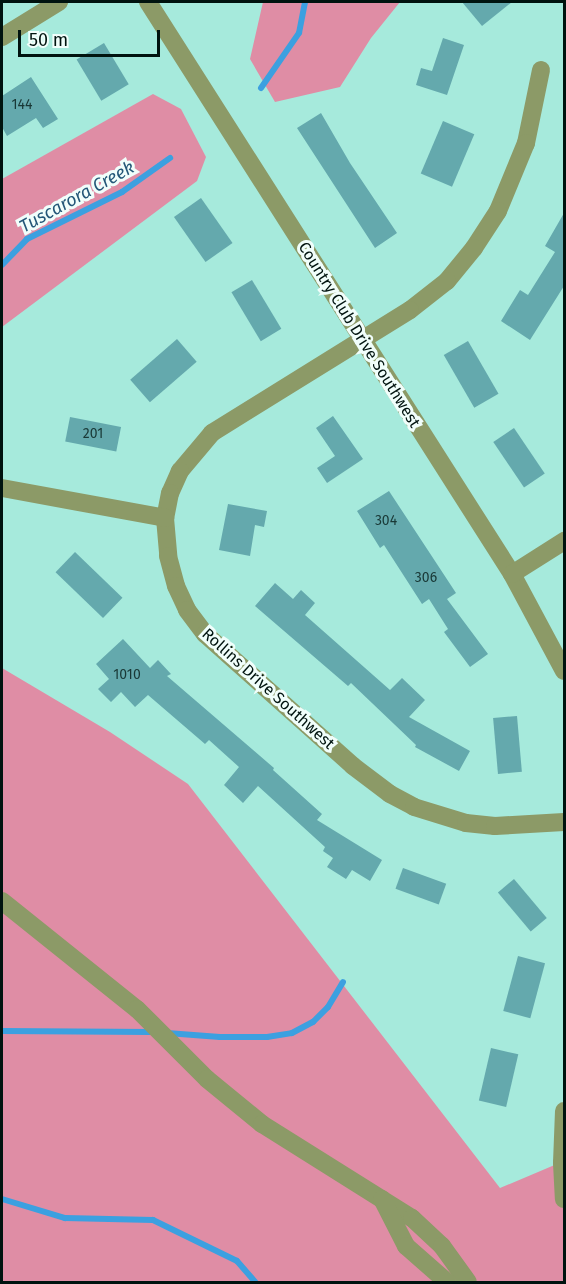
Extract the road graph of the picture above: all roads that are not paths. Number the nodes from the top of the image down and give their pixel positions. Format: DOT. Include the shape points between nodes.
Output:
graph roads {
  1 [pos="59,2"];
  2 [pos="148,2"];
  3 [pos="2,37"];
  4 [pos="541,70"];
  5 [pos="363,340"];
  6 [pos="2,488"];
  7 [pos="165,518"];
  8 [pos="564,541"];
  9 [pos="512,574"];
  10 [pos="564,671"];
  11 [pos="564,822"];
  12 [pos="2,901"];
  13 [pos="564,1111"];
  14 [pos="382,1199"];
  15 [pos="564,1199"];
  16 [pos="447,1282"];
  17 [pos="468,1282"];
  1 -- 3 [label="street"];
  2 -- 5 [label="street, Country Club Drive Southwest"];
  4 -- 5 [label="street, Rollins Drive Southwest" via="514,176 498,211 474,248 447,281"];
  5 -- 7 [label="street, Rollins Drive Southwest" via="212,433 180,471"];
  5 -- 9 [label="street, Country Club Drive Southwest"];
  6 -- 7 [label="street"];
  7 -- 11 [label="street, Rollins Drive Southwest" via="168,556 176,586 205,634 390,795 466,823 495,826"];
  8 -- 9 [label="street"];
  9 -- 10 [label="street, Country Club Drive Southwest"];
  12 -- 14 [label="street" via="137,1009 207,1080 262,1124"];
  13 -- 15 [label="street"];
  14 -- 16 [label="street" via="406,1246"];
  14 -- 17 [label="street" via="412,1218 442,1246"];
}
